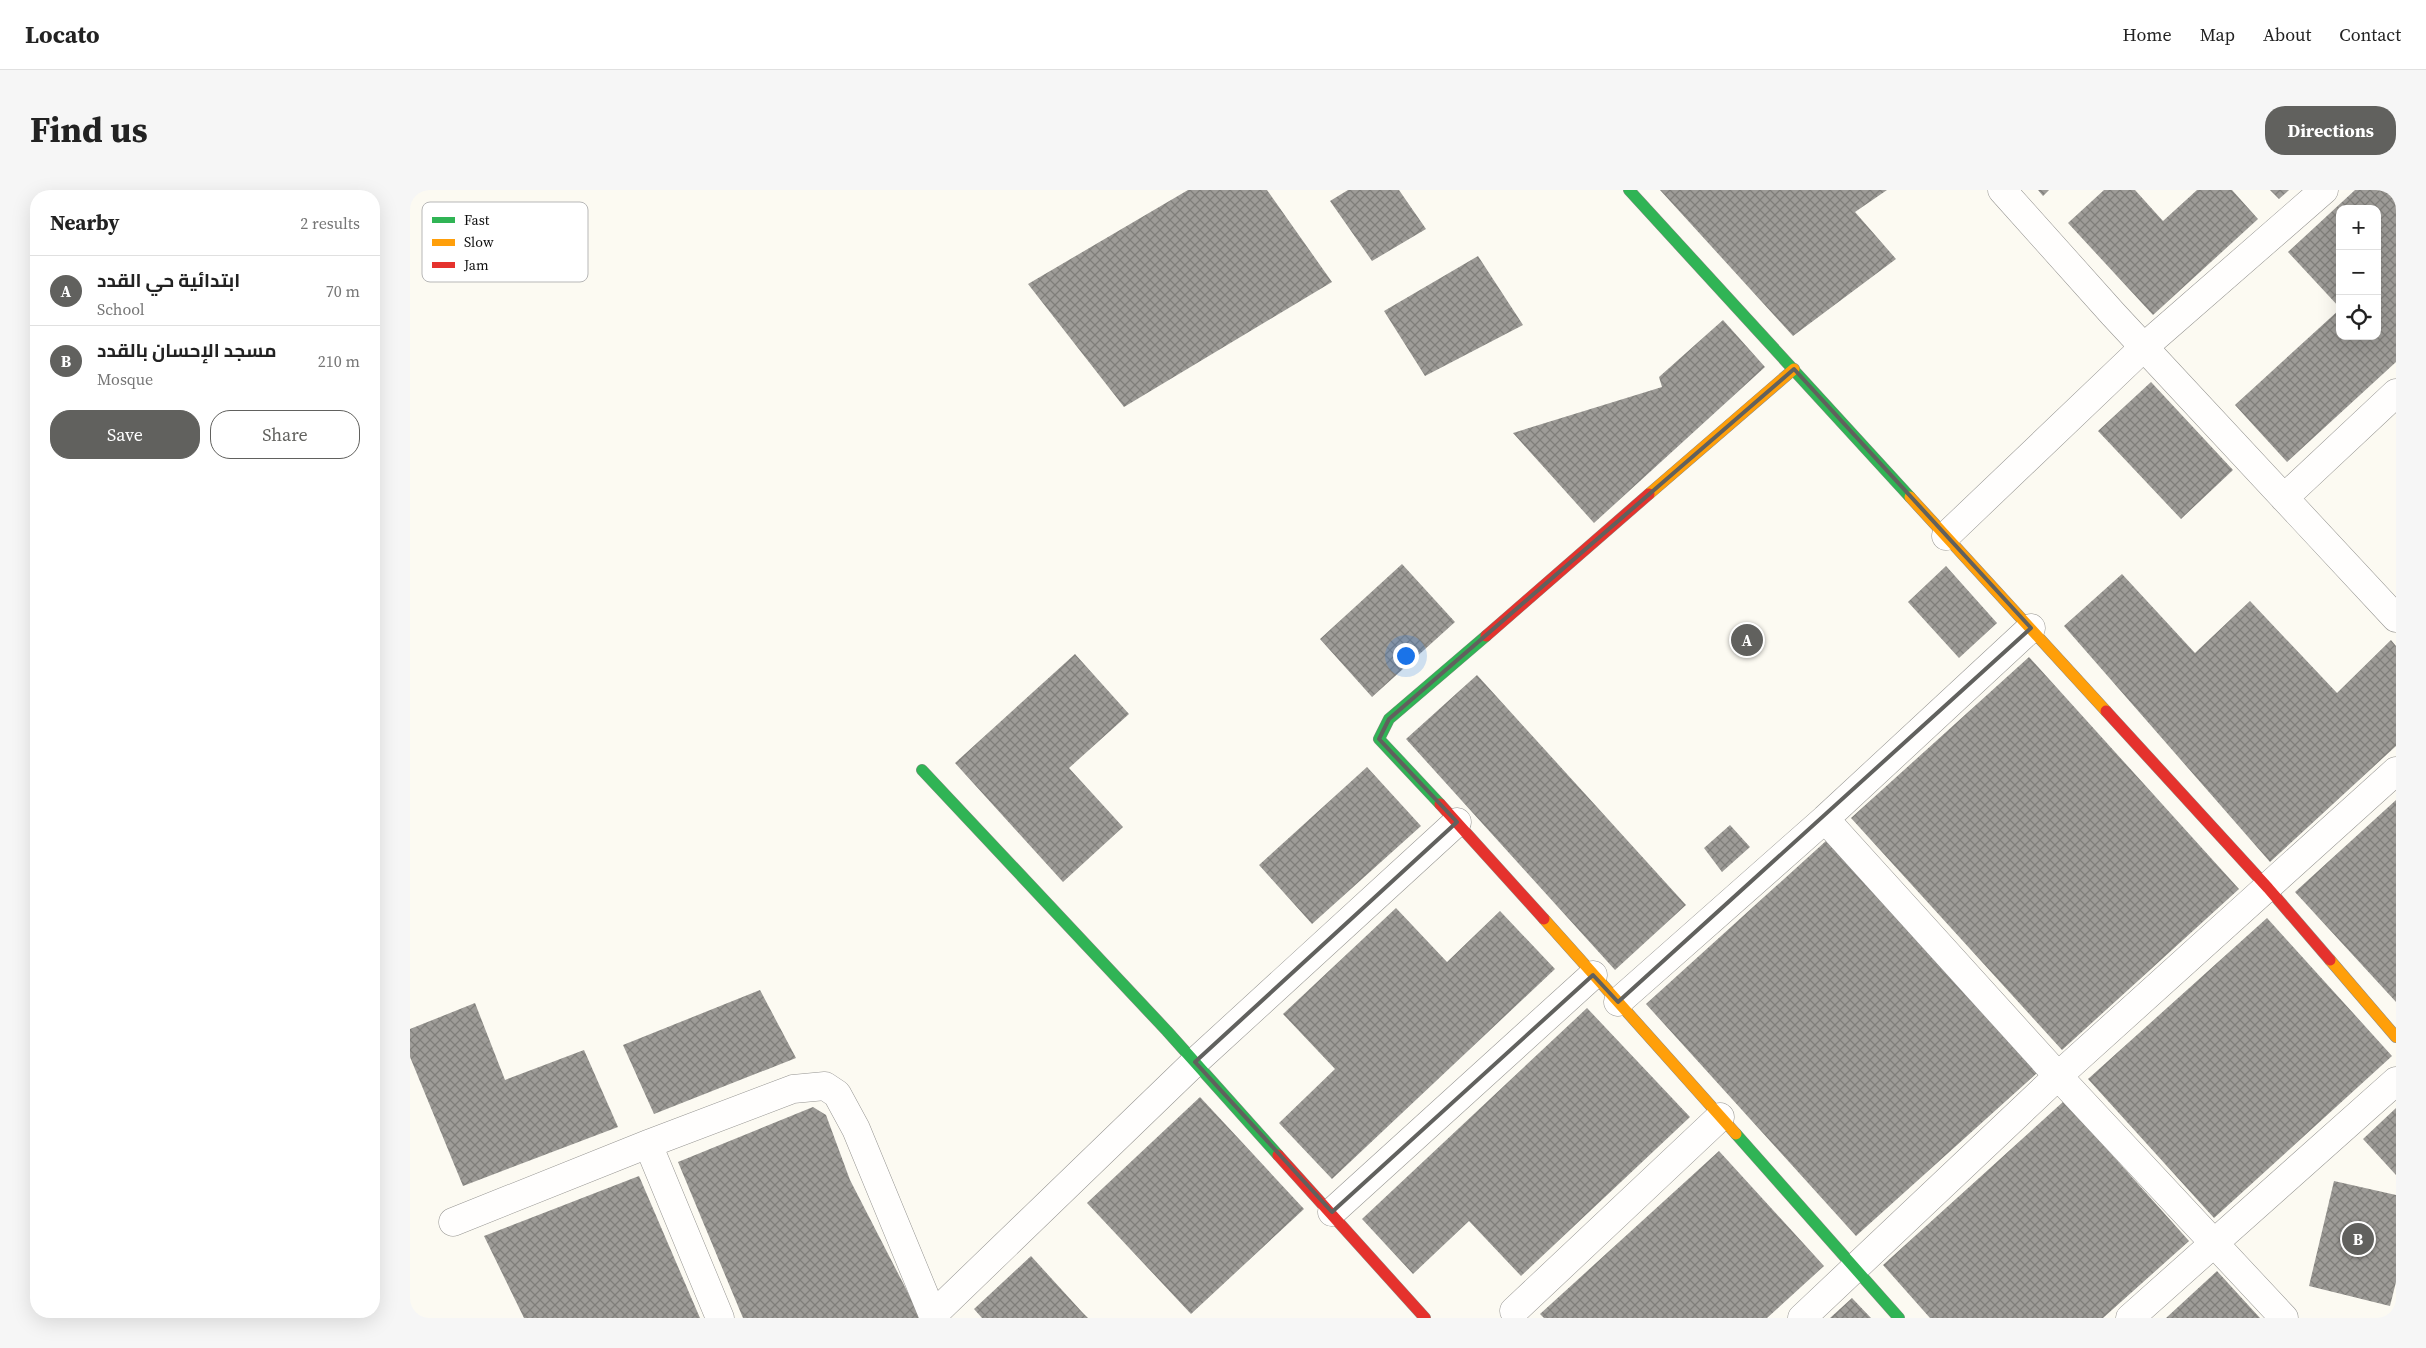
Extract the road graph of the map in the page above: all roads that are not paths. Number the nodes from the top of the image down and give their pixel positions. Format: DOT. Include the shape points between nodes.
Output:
graph roads {
  1 [pos="1629,190"];
  2 [pos="2002,190"];
  3 [pos="2324,190"];
  4 [pos="2144,347"];
  5 [pos="1794,368"];
  6 [pos="2396,393"];
  7 [pos="2284,498"];
  8 [pos="1946,536"];
  9 [pos="2396,618"];
  10 [pos="2031,628"];
  11 [pos="922,770"];
  12 [pos="2396,771"];
  13 [pos="1825,819"];
  14 [pos="1458,822"];
  15 [pos="2268,888"];
  16 [pos="1593,975"];
  17 [pos="1618,1002"];
  18 [pos="2396,1037"];
  19 [pos="1195,1062"];
  20 [pos="2058,1076"];
  21 [pos="2396,1081"];
  22 [pos="1720,1117"];
  23 [pos="648,1144"];
  24 [pos="1332,1212"];
  25 [pos="452,1222"];
  26 [pos="2213,1244"];
  27 [pos="1852,1268"];
  28 [pos="934,1316"];
  29 [pos="1511,1316"];
  30 [pos="720,1318"];
  31 [pos="1425,1318"];
  32 [pos="1802,1318"];
  33 [pos="1899,1318"];
  34 [pos="2130,1318"];
  35 [pos="2284,1318"];
  1 -- 5 [label="street"];
  2 -- 4 [label="street"];
  3 -- 4 [label="street"];
  4 -- 7 [label="street"];
  4 -- 8 [label="street"];
  5 -- 8 [label="street"];
  5 -- 14 [label="street" via="1389,719 1379,738"];
  6 -- 7 [label="street"];
  7 -- 9 [label="street"];
  8 -- 10 [label="street"];
  10 -- 13 [label="street"];
  10 -- 15 [label="street"];
  11 -- 19 [label="street"];
  12 -- 15 [label="street"];
  13 -- 17 [label="street"];
  13 -- 20 [label="street"];
  14 -- 16 [label="street"];
  14 -- 19 [label="street"];
  15 -- 18 [label="street"];
  15 -- 20 [label="street"];
  16 -- 17 [label="street"];
  16 -- 24 [label="street"];
  17 -- 22 [label="street"];
  19 -- 24 [label="street"];
  19 -- 28 [label="street"];
  20 -- 26 [label="street"];
  20 -- 27 [label="street"];
  21 -- 26 [label="street"];
  22 -- 27 [label="street"];
  22 -- 29 [label="street"];
  23 -- 25 [label="street"];
  23 -- 28 [label="street" via="794,1089 825,1086 837,1094 856,1129"];
  23 -- 30 [label="street"];
  24 -- 31 [label="street"];
  26 -- 34 [label="street"];
  26 -- 35 [label="street"];
  27 -- 32 [label="street"];
  27 -- 33 [label="street"];
}
